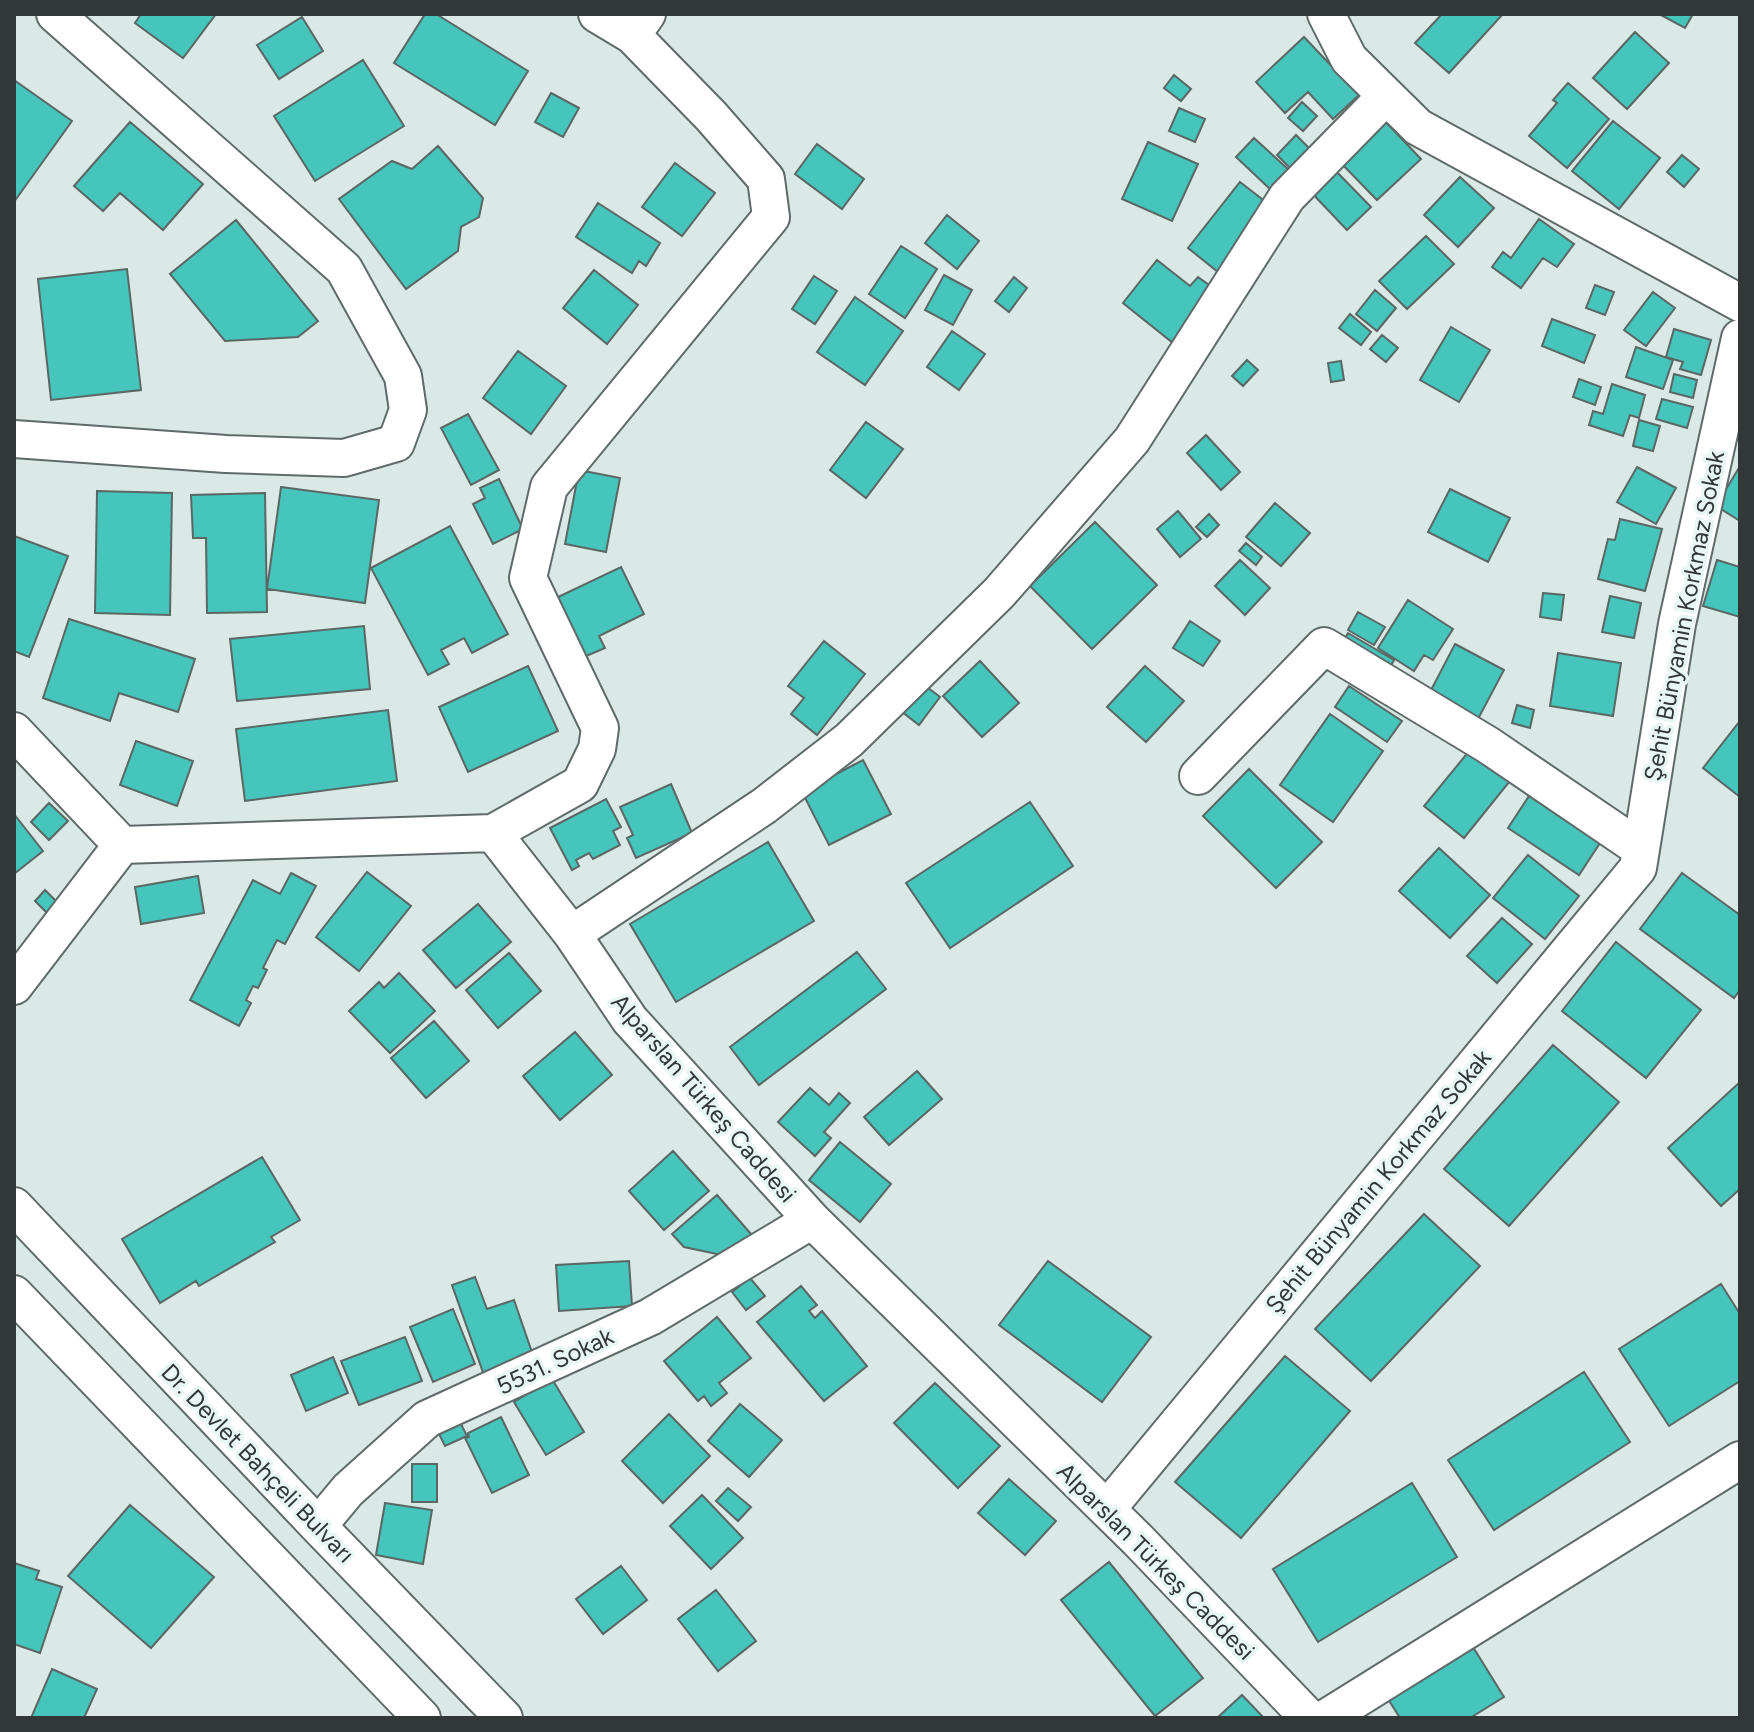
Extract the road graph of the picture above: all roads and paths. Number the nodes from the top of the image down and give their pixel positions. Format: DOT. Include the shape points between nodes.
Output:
graph roads {
  1 [pos="55,14"];
  2 [pos="597,14"];
  3 [pos="1326,14"];
  4 [pos="639,24"];
  5 [pos="1386,96"];
  6 [pos="1740,303"];
  7 [pos="1740,338"];
  8 [pos="14,439"];
  9 [pos="14,731"];
  10 [pos="1198,776"];
  11 [pos="493,833"];
  12 [pos="122,845"];
  13 [pos="1641,849"];
  14 [pos="572,934"];
  15 [pos="14,986"];
  16 [pos="14,1206"];
  17 [pos="812,1220"];
  18 [pos="14,1294"];
  19 [pos="1740,1460"];
  20 [pos="1107,1509"];
  21 [pos="318,1526"];
  22 [pos="422,1718"];
  23 [pos="504,1718"];
  24 [pos="1309,1718"];
  25 [pos="1326,1718"];
  1 -- 8 [label="street" via="344,269 403,376 408,410 396,443 344,458"];
  2 -- 4 [label="street"];
  3 -- 5 [label="street" via="1349,59"];
  4 -- 11 [label="street" via="766,179 771,217 549,487 528,578 600,728 597,749 580,784"];
  5 -- 6 [label="street" via="1418,127"];
  5 -- 14 [label="street" via="1287,197 1132,440 999,593 849,740 764,806"];
  7 -- 13 [label="street, Şehit Bünyamin Korkmaz Sokak" via="1677,624"];
  9 -- 12 [label="street"];
  10 -- 13 [label="street" via="1324,646 1488,745"];
  11 -- 12 [label="street"];
  11 -- 14 [label="street, Alparslan Türkeş Caddesi"];
  12 -- 15 [label="street"];
  13 -- 20 [label="street, Şehit Bünyamin Korkmaz Sokak" via="1638,868"];
  14 -- 17 [label="street, Alparslan Türkeş Caddesi" via="630,1020"];
  16 -- 21 [label="street, Dr. Devlet Bahçeli Bulvarı"];
  17 -- 20 [label="street, Alparslan Türkeş Caddesi"];
  17 -- 21 [label="street, 5531. Sokak" via="650,1317 427,1419 348,1490"];
  18 -- 22 [label="street"];
  19 -- 25 [label="street"];
  20 -- 24 [label="street, Alparslan Türkeş Caddesi"];
  21 -- 23 [label="street, Dr. Devlet Bahçeli Bulvarı"];
}
